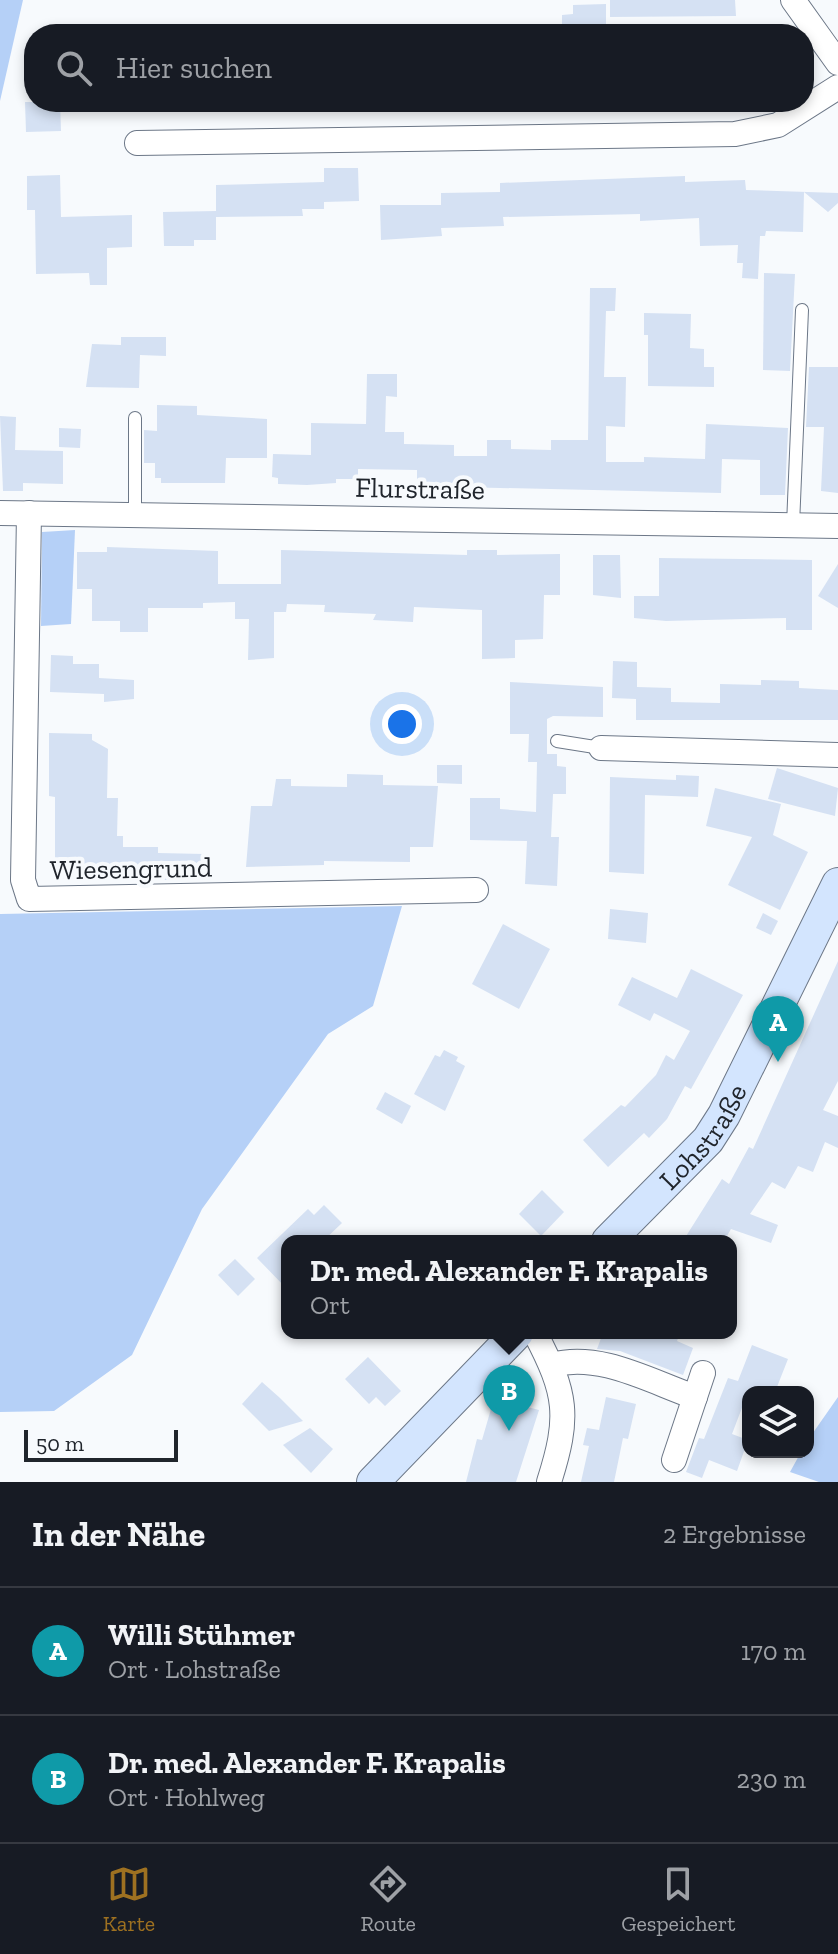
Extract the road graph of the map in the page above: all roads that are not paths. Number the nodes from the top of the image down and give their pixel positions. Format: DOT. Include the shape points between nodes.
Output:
graph roads {
  1 [pos="793,0"];
  2 [pos="810,24"];
  3 [pos="814,29"];
  4 [pos="838,63"];
  5 [pos="838,87"];
  6 [pos="814,102"];
  7 [pos="799,112"];
  8 [pos="137,143"];
  9 [pos="802,310"];
  10 [pos="135,418"];
  11 [pos="0,513"];
  12 [pos="29,513"];
  13 [pos="135,514"];
  14 [pos="793,525"];
  15 [pos="838,526"];
  16 [pos="557,741"];
  17 [pos="601,748"];
  18 [pos="838,755"];
  19 [pos="838,884"];
  20 [pos="476,890"];
  21 [pos="614,1235"];
  22 [pos="511,1339"];
  23 [pos="538,1339"];
  24 [pos="552,1365"];
  25 [pos="703,1373"];
  26 [pos="695,1397"];
  27 [pos="674,1460"];
  28 [pos="373,1482"];
  29 [pos="549,1482"];
  1 -- 2 [label="street"];
  3 -- 4 [label="street"];
  5 -- 6 [label="street"];
  7 -- 8 [label="street" via="778,125 735,134"];
  9 -- 14 [label="lane"];
  10 -- 13 [label="lane"];
  11 -- 12 [label="street, Flurstraße"];
  12 -- 13 [label="street, Flurstraße"];
  12 -- 20 [label="street, Wiesengrund" via="23,880 29,899"];
  13 -- 14 [label="street, Flurstraße"];
  14 -- 15 [label="street, Flurstraße"];
  16 -- 17 [label="lane"];
  17 -- 18 [label="street"];
  19 -- 21 [label="main road, Lohstraße" via="724,1115 708,1140"];
  22 -- 28 [label="main road"];
  23 -- 24 [label="street"];
  24 -- 26 [label="street" via="593,1361"];
  24 -- 29 [label="street" via="564,1420"];
  25 -- 26 [label="street"];
  26 -- 27 [label="street"];
}
